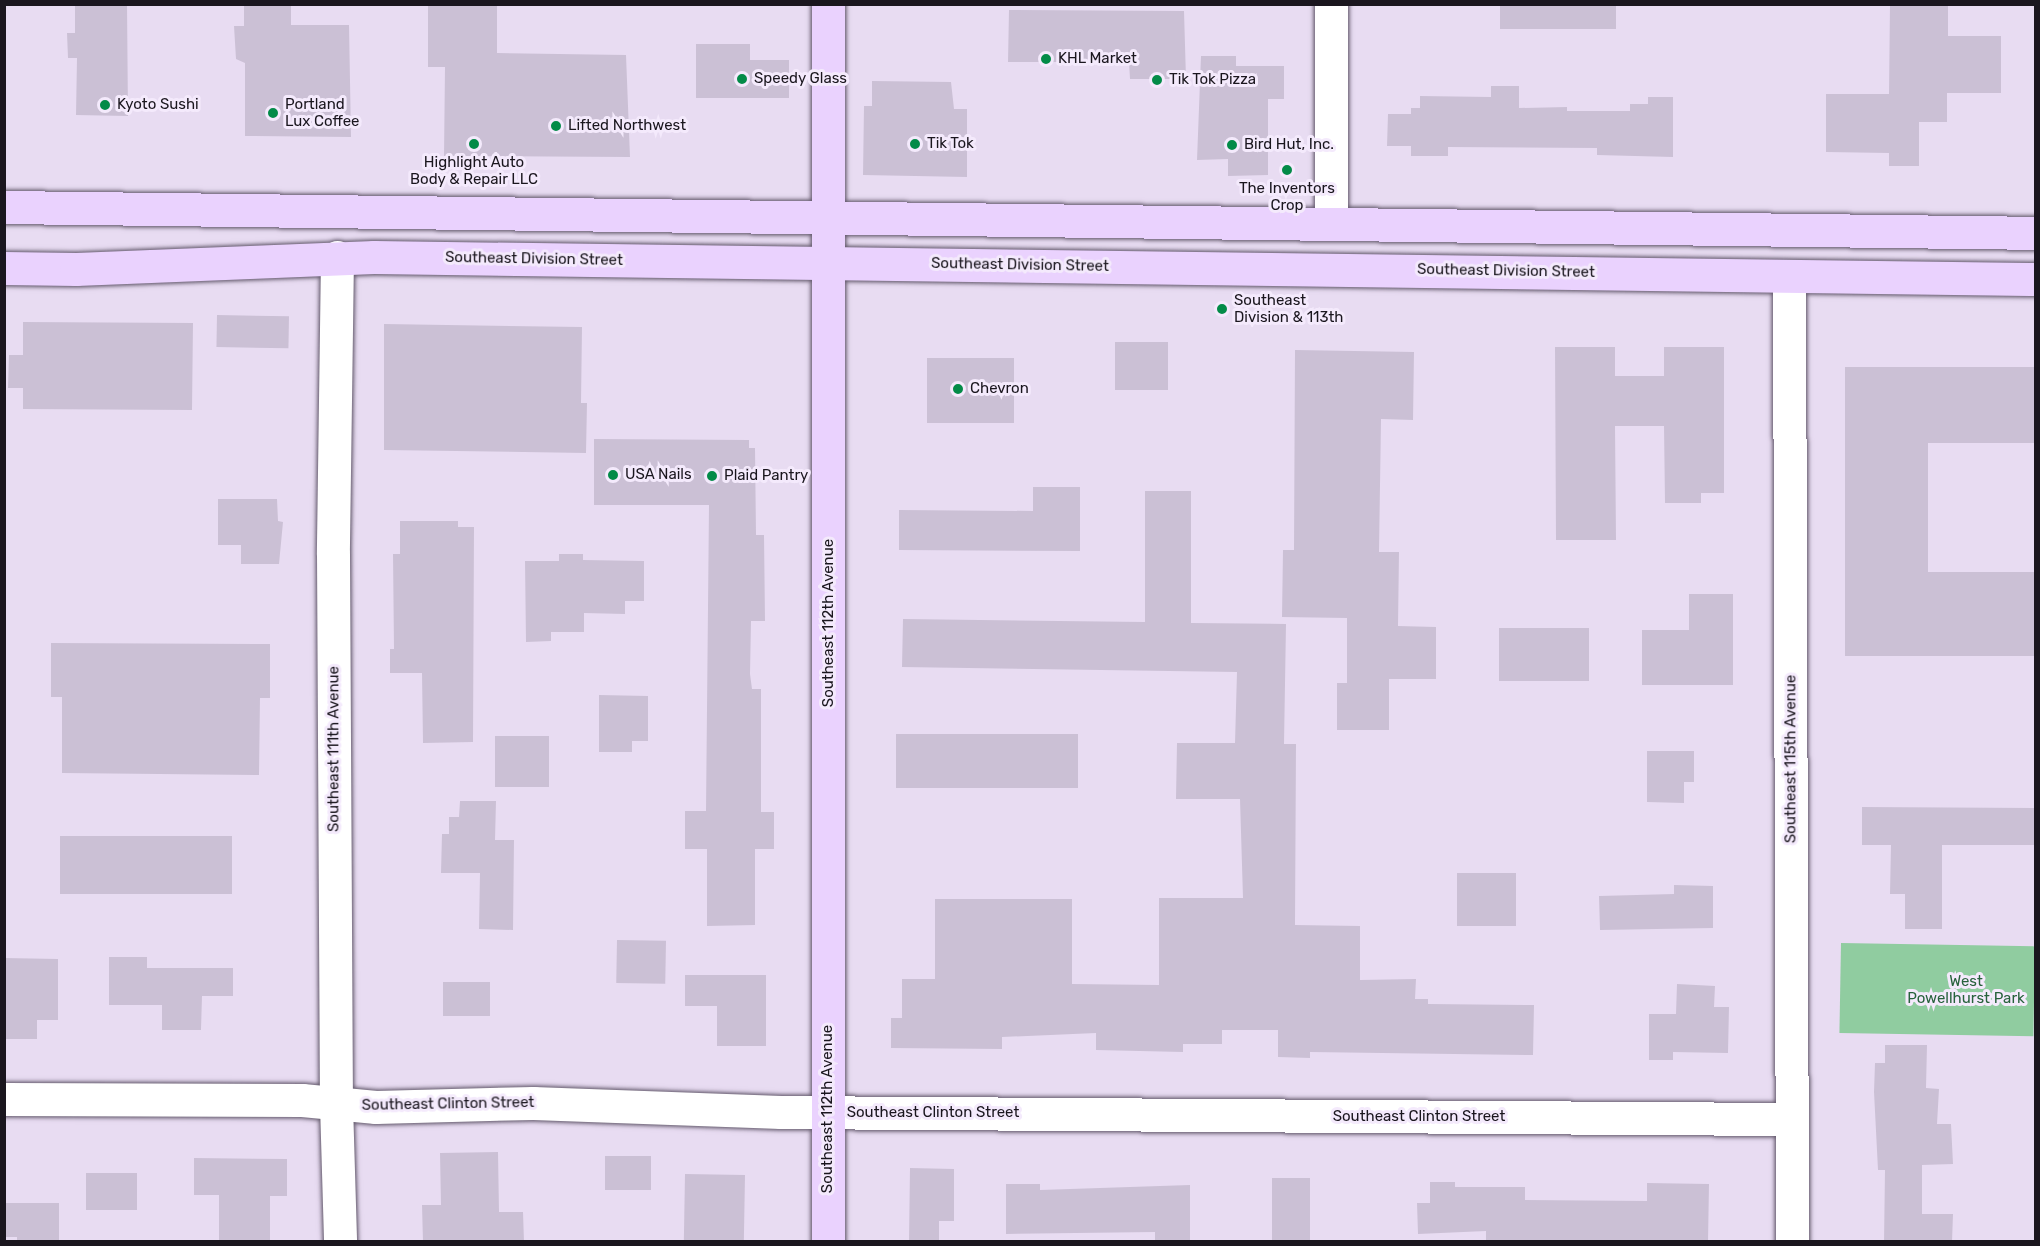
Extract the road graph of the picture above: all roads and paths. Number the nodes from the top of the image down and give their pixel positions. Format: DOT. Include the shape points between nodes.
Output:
graph roads {
  1 [pos="828,4"];
  2 [pos="1331,4"];
  3 [pos="4,207"];
  4 [pos="828,216"];
  5 [pos="1331,224"];
  6 [pos="2036,233"];
  7 [pos="337,257"];
  8 [pos="830,262"];
  9 [pos="4,268"];
  10 [pos="1789,276"];
  11 [pos="2036,279"];
  12 [pos="4,1098"];
  13 [pos="336,1104"];
  14 [pos="828,1112"];
  15 [pos="1791,1119"];
  16 [pos="340,1242"];
  17 [pos="828,1242"];
  18 [pos="1792,1242"];
  1 -- 4 [label="main road, Southeast 112th Avenue"];
  2 -- 5 [label="street"];
  3 -- 4 [label="main road"];
  4 -- 5 [label="main road"];
  4 -- 8 [label="main road, Southeast 112th Avenue"];
  5 -- 6 [label="main road"];
  7 -- 8 [label="main road, Southeast Division Street"];
  7 -- 9 [label="main road, Southeast Division Street" via="87,269"];
  7 -- 13 [label="street, Southeast 111th Avenue" via="333,554"];
  8 -- 10 [label="main road, Southeast Division Street"];
  8 -- 14 [label="main road, Southeast 112th Avenue"];
  10 -- 11 [label="main road, Southeast Division Street"];
  10 -- 15 [label="street, Southeast 115th Avenue"];
  12 -- 13 [label="street, Southeast Clinton Street"];
  13 -- 14 [label="street, Southeast Clinton Street" via="471,1107 533,1102"];
  13 -- 16 [label="street, Southeast 111th Avenue"];
  14 -- 15 [label="street, Southeast Clinton Street"];
  14 -- 17 [label="main road, Southeast 112th Avenue"];
  15 -- 18 [label="street, Southeast 115th Avenue"];
}
